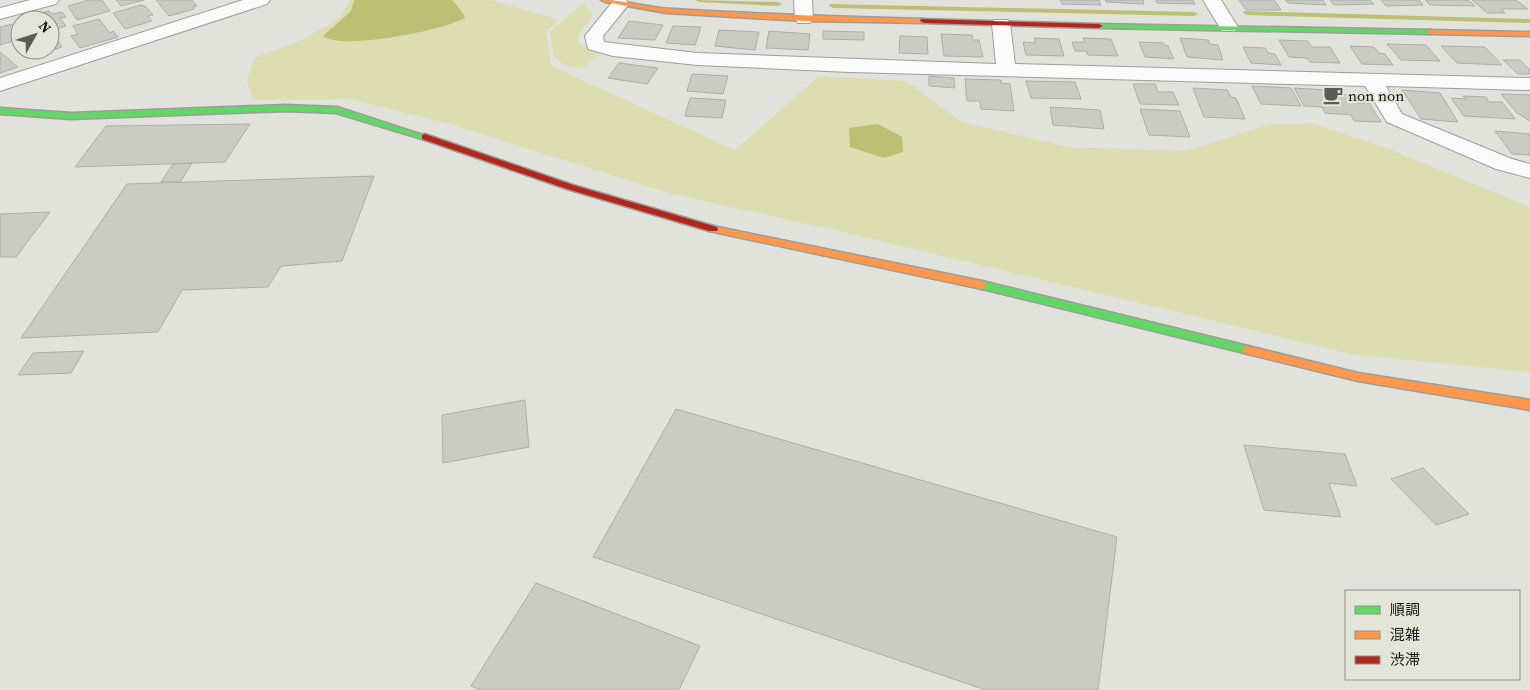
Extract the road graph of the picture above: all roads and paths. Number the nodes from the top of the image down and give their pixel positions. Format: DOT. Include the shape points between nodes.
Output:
graph roads {
  1 [pos="50,0"];
  2 [pos="261,0"];
  3 [pos="803,0"];
  4 [pos="1212,0"];
  5 [pos="612,2"];
  6 [pos="0,14"];
  7 [pos="804,19"];
  8 [pos="1002,24"];
  9 [pos="1229,28"];
  10 [pos="1530,34"];
  11 [pos="1006,69"];
  12 [pos="1372,80"];
  13 [pos="1530,84"];
  14 [pos="0,85"];
  15 [pos="0,111"];
  16 [pos="1530,171"];
  17 [pos="1530,405"];
  1 -- 6 [label="street"];
  2 -- 14 [label="street"];
  3 -- 7 [label="street"];
  4 -- 9 [label="street"];
  5 -- 7 [label="street" via="718,16"];
  5 -- 11 [label="street" via="594,36 595,46 697,58 849,66"];
  7 -- 8 [label="street"];
  8 -- 9 [label="street"];
  8 -- 11 [label="street"];
  9 -- 10 [label="street"];
  11 -- 12 [label="street"];
  12 -- 13 [label="street"];
  12 -- 16 [label="street" via="1394,118 1504,164"];
  15 -- 17 [label="street" via="71,116 285,108 338,110 570,187 710,228 983,286 1358,378"];
}
